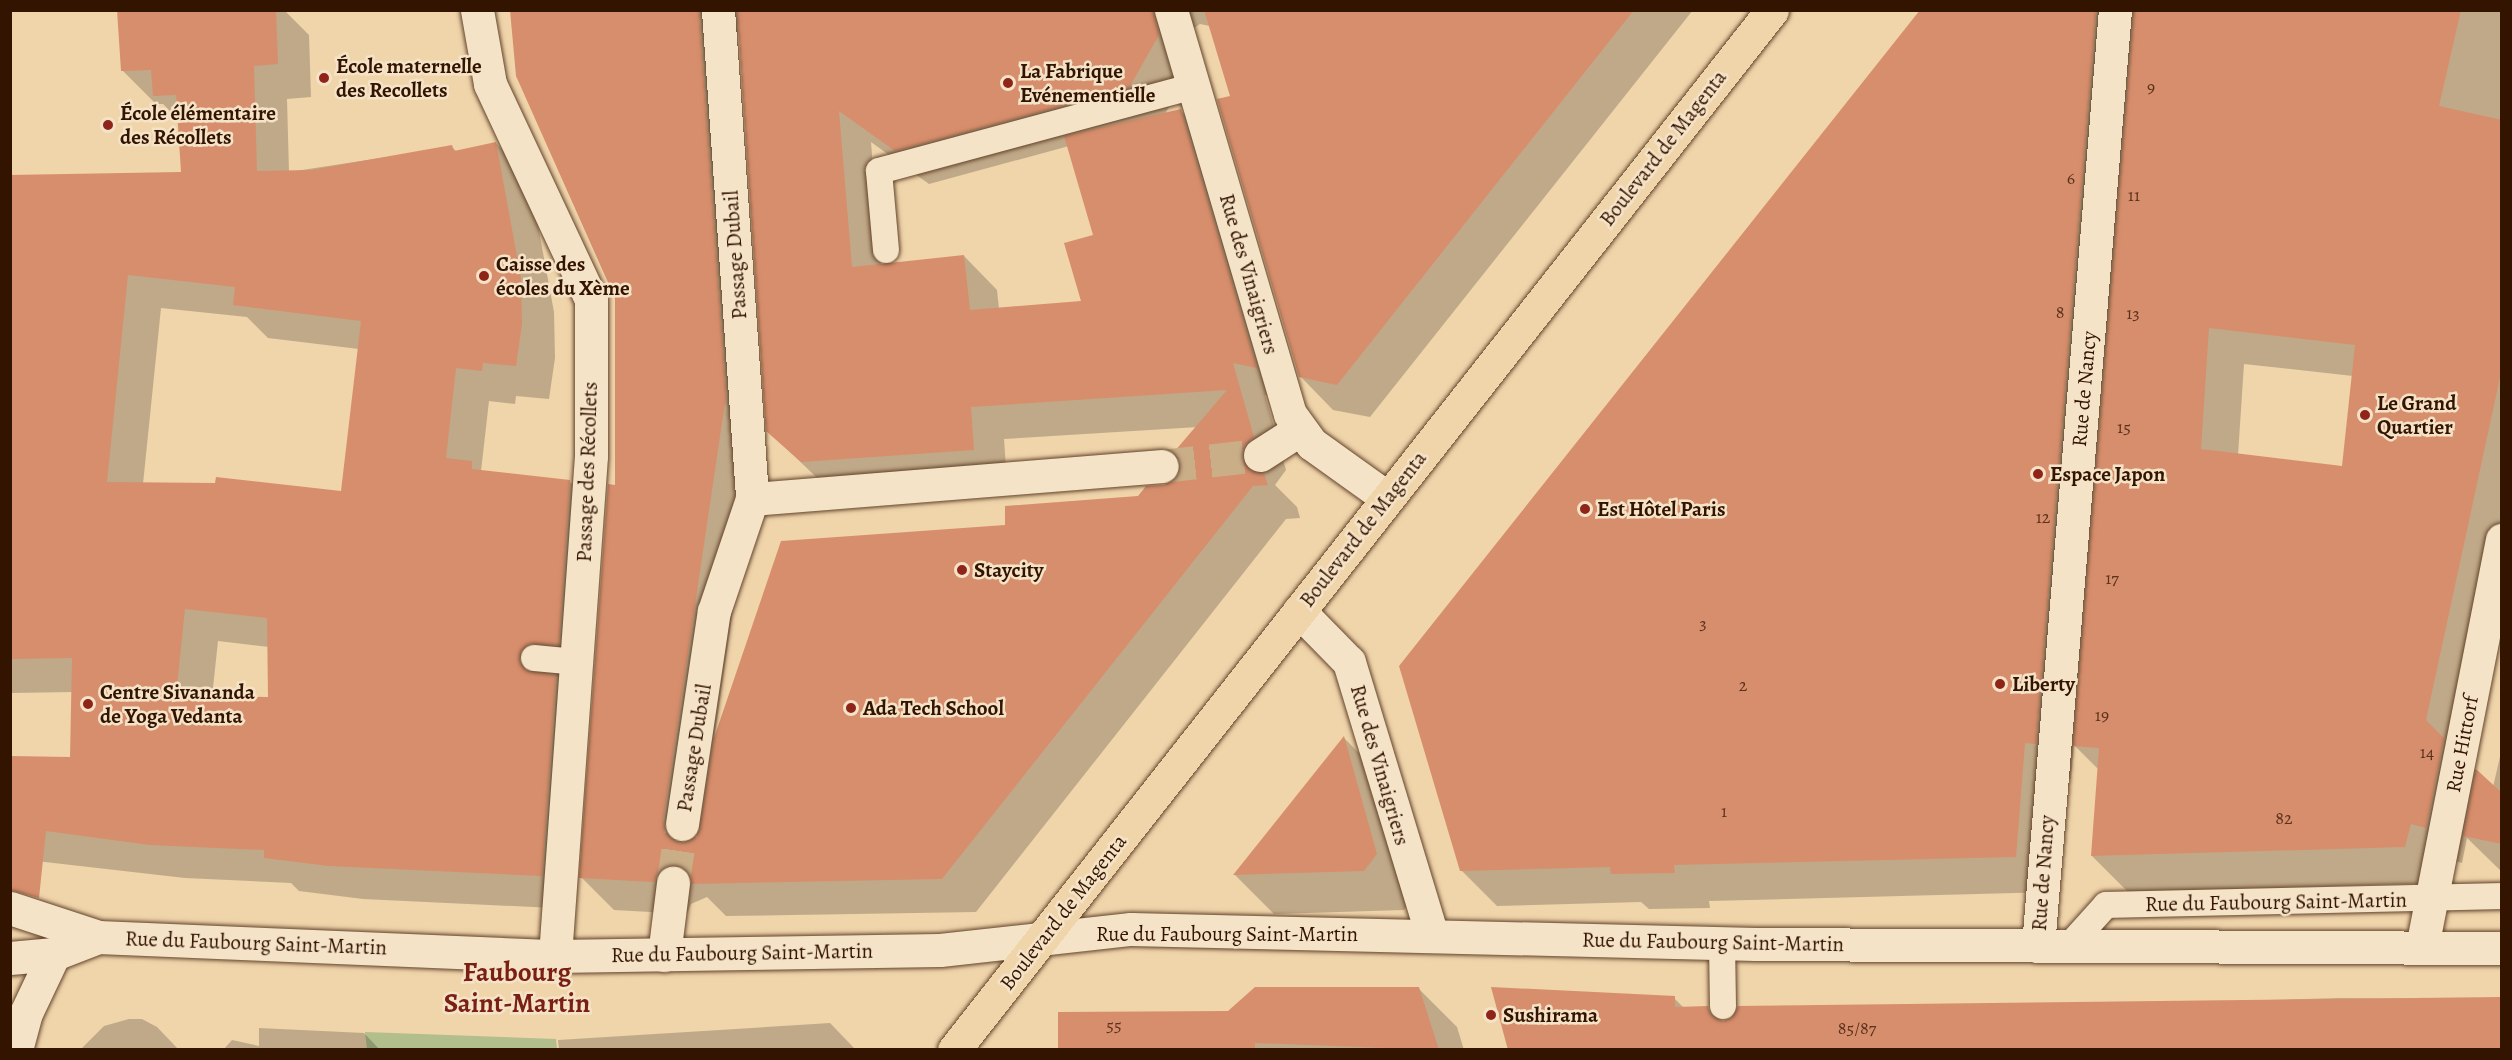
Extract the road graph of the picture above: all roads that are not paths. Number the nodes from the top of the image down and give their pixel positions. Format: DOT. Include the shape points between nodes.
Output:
graph roads {
  1 [pos="477,10"];
  2 [pos="718,10"];
  3 [pos="1171,10"];
  4 [pos="1772,10"];
  5 [pos="2115,10"];
  6 [pos="1194,86"];
  7 [pos="886,250"];
  8 [pos="1299,430"];
  9 [pos="1260,455"];
  10 [pos="1162,466"];
  11 [pos="1386,497"];
  12 [pos="752,499"];
  13 [pos="2502,540"];
  14 [pos="1299,611"];
  15 [pos="534,658"];
  16 [pos="576,662"];
  17 [pos="682,824"];
  18 [pos="673,883"];
  19 [pos="2502,896"];
  20 [pos="2432,899"];
  21 [pos="10,908"];
  22 [pos="1432,936"];
  23 [pos="98,937"];
  24 [pos="1043,937"];
  25 [pos="1722,943"];
  26 [pos="2053,946"];
  27 [pos="2422,947"];
  28 [pos="2502,948"];
  29 [pos="54,954"];
  30 [pos="555,956"];
  31 [pos="664,956"];
  32 [pos="10,958"];
  33 [pos="1723,1006"];
  34 [pos="16,1050"];
  35 [pos="954,1050"];
  1 -- 16 [label="street, Passage des Récollets" via="490,84 591,300 591,456"];
  2 -- 12 [label="street, Passage Dubail"];
  3 -- 6 [label="street, Rue des Vinaigriers"];
  4 -- 11 [label="main road, Boulevard de Magenta"];
  5 -- 26 [label="street, Rue de Nancy"];
  6 -- 7 [label="lane" via="879,171"];
  6 -- 8 [label="street, Rue des Vinaigriers" via="1283,399"];
  8 -- 9 [label="street"];
  8 -- 11 [label="street, Rue des Vinaigriers" via="1321,451"];
  10 -- 12 [label="street"];
  11 -- 14 [label="main road, Boulevard de Magenta"];
  12 -- 17 [label="street, Passage Dubail" via="714,611"];
  13 -- 20 [label="street, Rue Hittorf"];
  14 -- 22 [label="street, Rue des Vinaigriers" via="1349,662"];
  14 -- 24 [label="main road, Boulevard de Magenta"];
  15 -- 16 [label="lane"];
  16 -- 30 [label="street, Passage des Récollets"];
  18 -- 31 [label="street"];
  19 -- 20 [label="lane, Rue du Faubourg Saint-Martin"];
  20 -- 26 [label="lane, Rue du Faubourg Saint-Martin" via="2106,905"];
  20 -- 27 [label="street, Rue Hittorf"];
  21 -- 23 [label="street, Rue du Faubourg Saint-Martin"];
  22 -- 24 [label="street, Rue du Faubourg Saint-Martin" via="1131,929"];
  22 -- 25 [label="street, Rue du Faubourg Saint-Martin"];
  23 -- 29 [label="street, Rue du Faubourg Saint-Martin"];
  23 -- 30 [label="street, Rue du Faubourg Saint-Martin"];
  24 -- 31 [label="street, Rue du Faubourg Saint-Martin" via="940,950"];
  24 -- 35 [label="main road, Boulevard de Magenta"];
  25 -- 26 [label="street, Rue du Faubourg Saint-Martin"];
  25 -- 33 [label="lane"];
  26 -- 27 [label="street, Rue du Faubourg Saint-Martin"];
  27 -- 28 [label="street, Rue du Faubourg Saint-Martin"];
  29 -- 32 [label="street, Rue du Faubourg Saint-Martin"];
  29 -- 34 [label="street" via="26,1013"];
  30 -- 31 [label="street, Rue du Faubourg Saint-Martin"];
}
